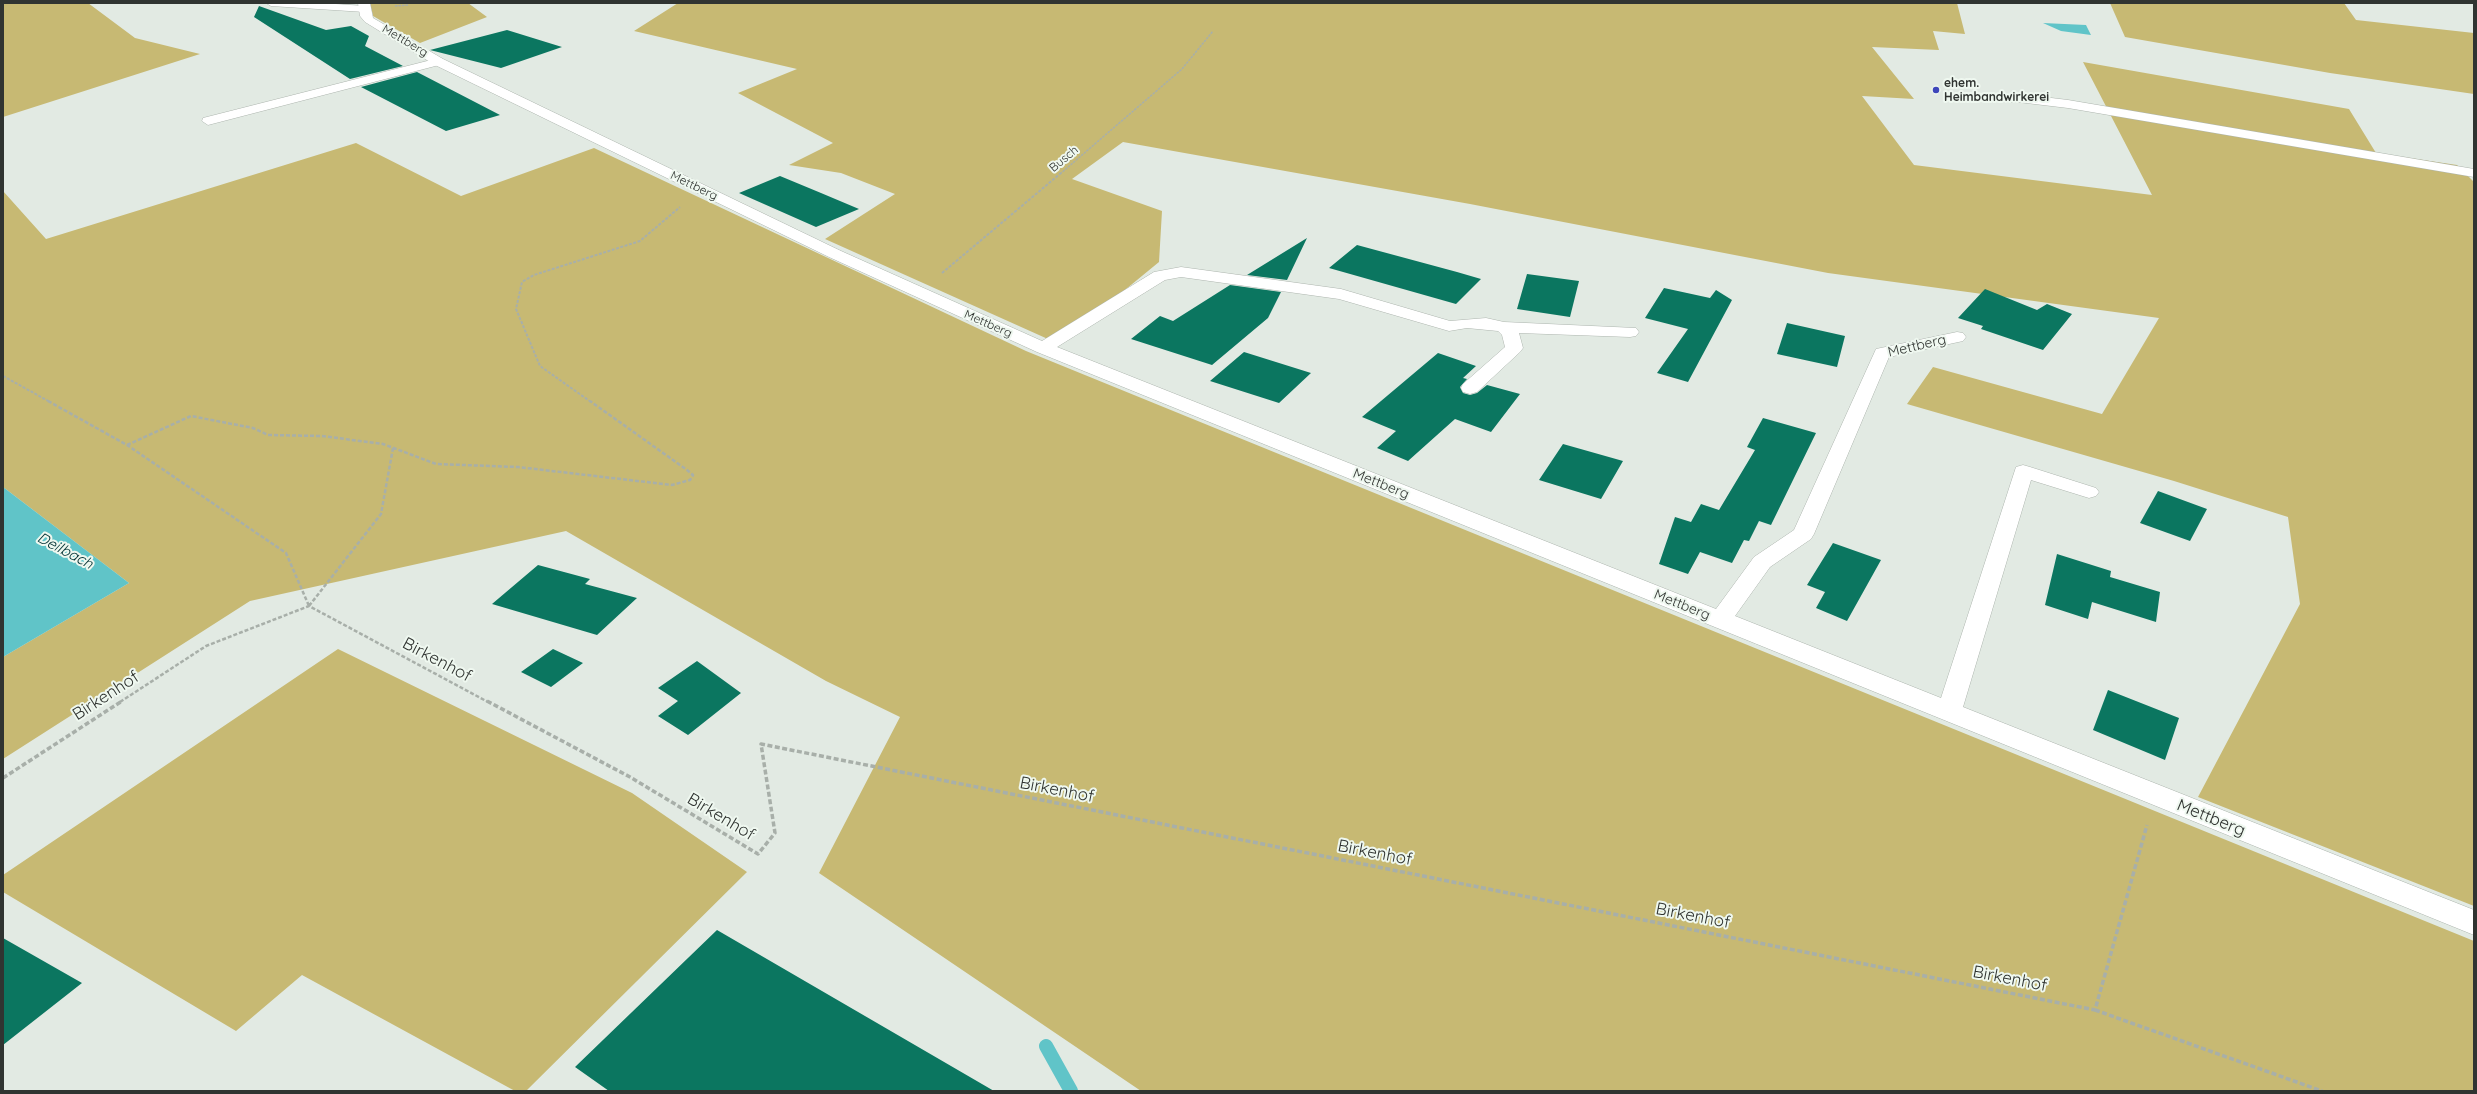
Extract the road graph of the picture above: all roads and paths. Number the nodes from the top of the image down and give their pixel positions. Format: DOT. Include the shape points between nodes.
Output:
graph roads {
  1 [pos="271,3"];
  2 [pos="364,6"];
  3 [pos="1213,31"];
  4 [pos="439,62"];
  5 [pos="1988,98"];
  6 [pos="208,121"];
  7 [pos="2474,173"];
  8 [pos="700,189"];
  9 [pos="918,293"];
  10 [pos="1504,327"];
  11 [pos="1630,332"];
  12 [pos="1957,337"];
  13 [pos="1042,348"];
  14 [pos="3,376"];
  15 [pos="1470,388"];
  16 [pos="126,445"];
  17 [pos="393,448"];
  18 [pos="2089,492"];
  19 [pos="309,606"];
  20 [pos="1720,620"];
  21 [pos="1949,713"];
  22 [pos="3,778"];
  23 [pos="2156,796"];
  24 [pos="2474,923"];
  25 [pos="2095,1010"];
  26 [pos="2322,1091"];
  1 -- 2 [label="lane"];
  2 -- 4 [label="street, Mettberg" via="369,20"];
  3 -- 9 [label="path, Busch" via="1182,68 1132,114"];
  4 -- 6 [label="lane"];
  4 -- 8 [label="street, Mettberg"];
  5 -- 7 [label="lane" via="2018,98 2068,104"];
  8 -- 9 [label="street, Mettberg"];
  8 -- 17 [label="path" via="640,241 522,282 516,309 540,366 687,470 693,475 690,480 672,485 518,467 436,464"];
  9 -- 13 [label="street, Mettberg"];
  10 -- 11 [label="street"];
  10 -- 13 [label="street" via="1486,323 1449,326 1341,294 1181,272 1160,276"];
  10 -- 15 [label="street" via="1511,334 1514,348"];
  12 -- 20 [label="street, Mettberg" via="1882,353 1803,534 1762,562"];
  13 -- 20 [label="street, Mettberg"];
  14 -- 16 [label="path"];
  16 -- 17 [label="path" via="191,416 253,428 268,435 322,436 383,444"];
  16 -- 19 [label="path" via="286,553"];
  17 -- 19 [label="path" via="381,514"];
  18 -- 21 [label="street" via="2023,471"];
  19 -- 22 [label="path, Birkenhof" via="206,646"];
  19 -- 25 [label="path, Birkenhof" via="630,778 758,854 776,833 761,744"];
  20 -- 21 [label="street, Mettberg"];
  21 -- 23 [label="street, Mettberg"];
  23 -- 24 [label="street, Mettberg"];
  23 -- 25 [label="path"];
  25 -- 26 [label="path"];
}
